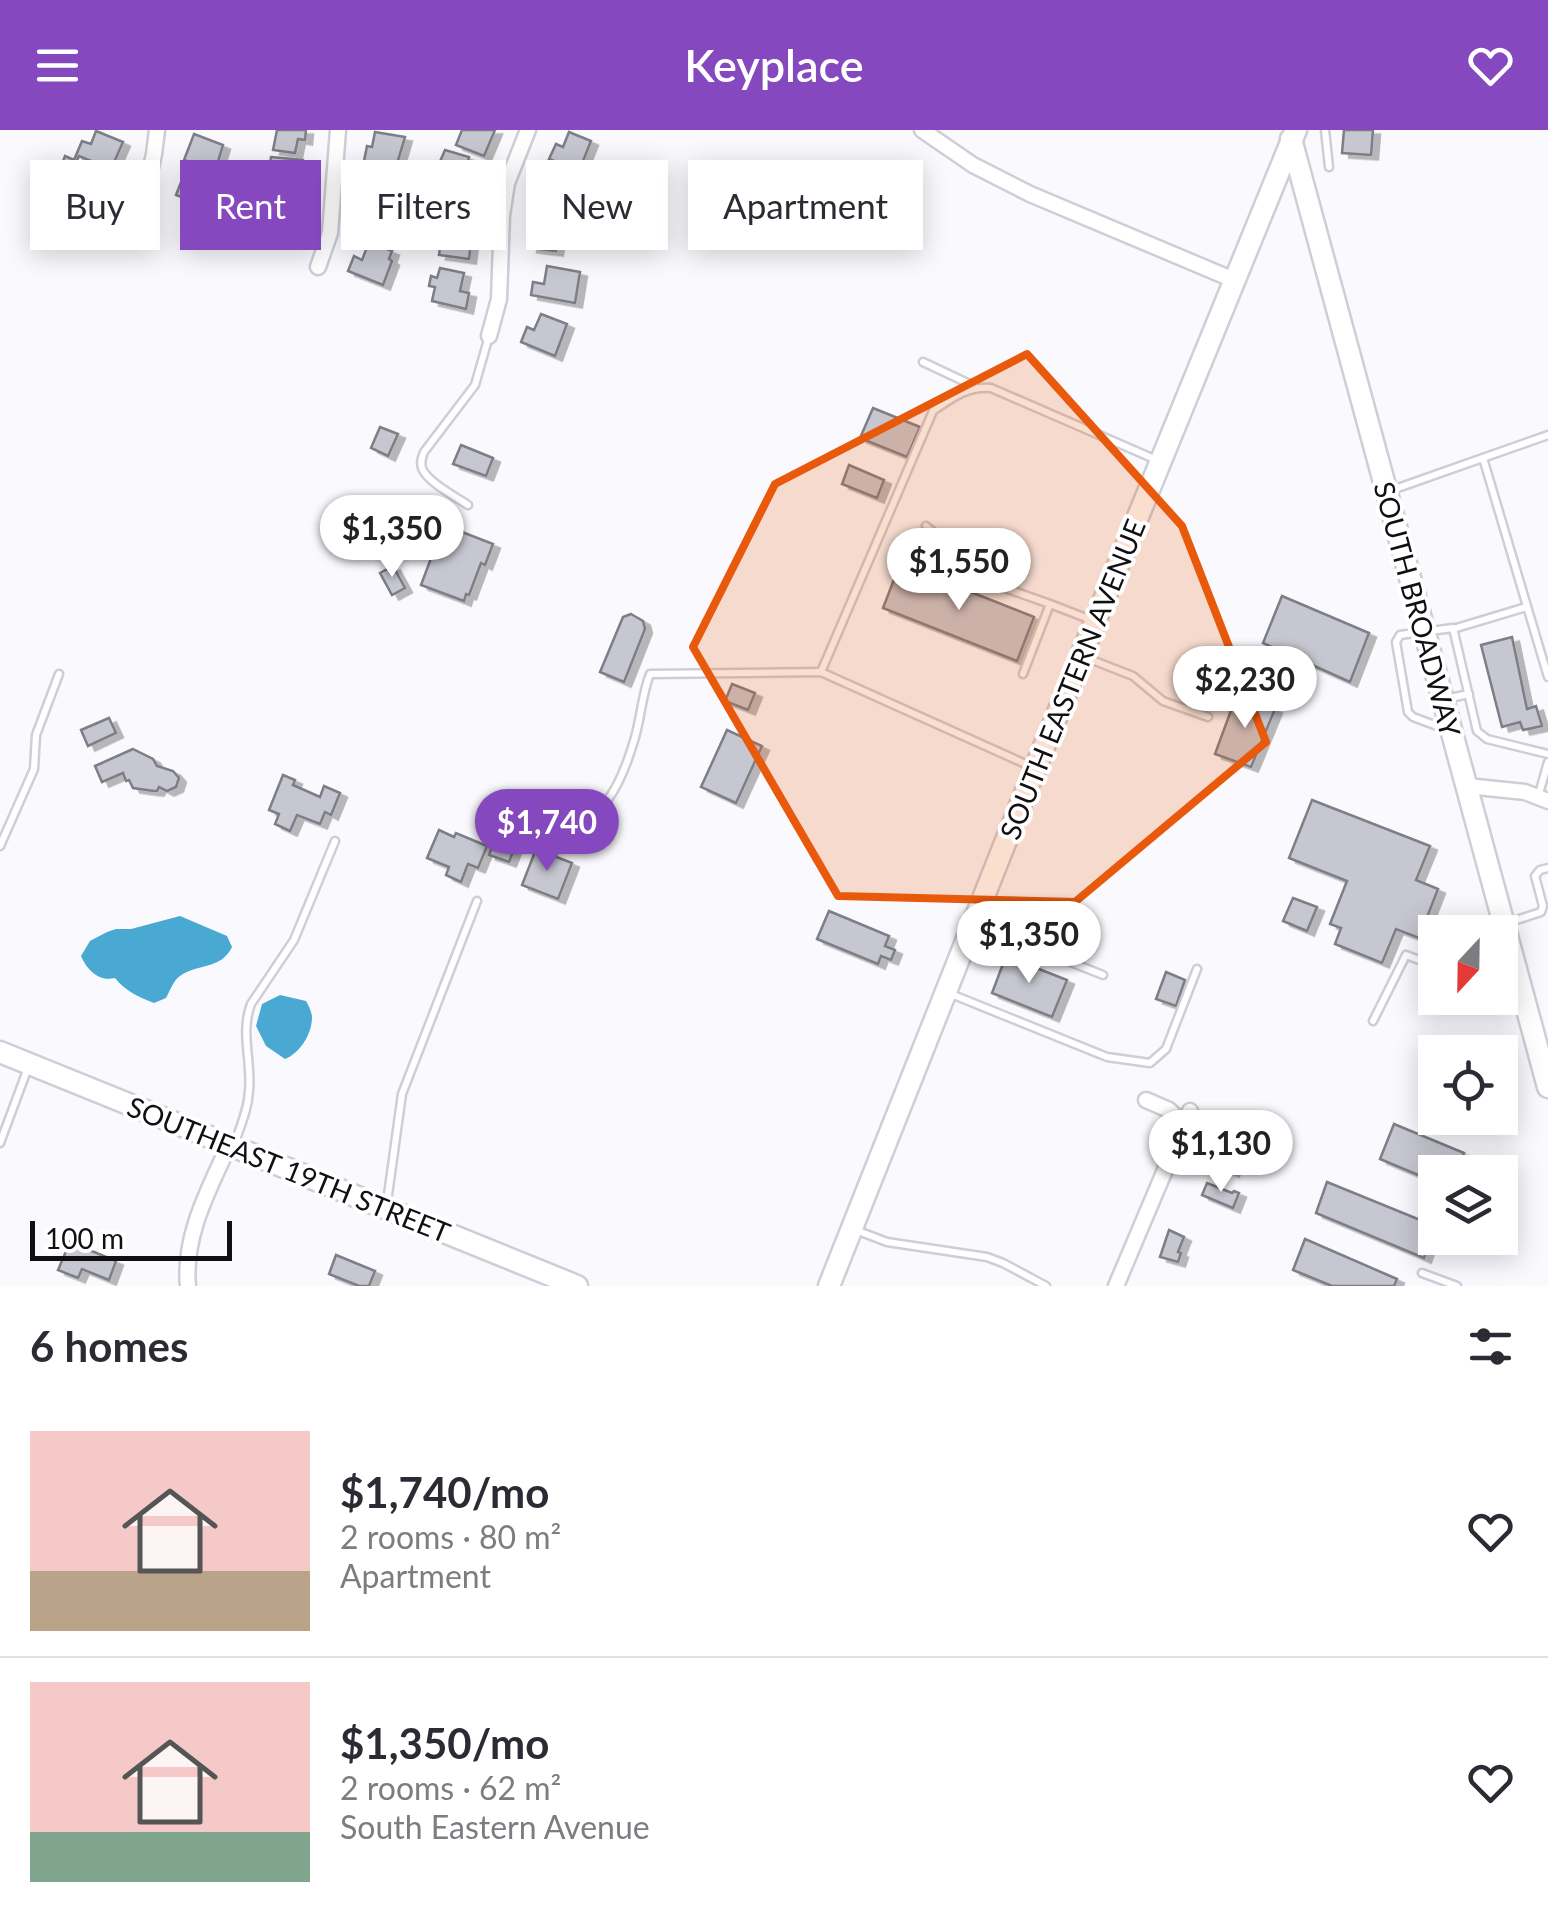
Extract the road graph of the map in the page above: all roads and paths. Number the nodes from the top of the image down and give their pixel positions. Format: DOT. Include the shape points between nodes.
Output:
graph roads {
  1 [pos="157,130"];
  2 [pos="338,130"];
  3 [pos="528,130"];
  4 [pos="922,130"];
  5 [pos="1325,130"];
  6 [pos="1292,134"];
  7 [pos="151,160"];
  8 [pos="1329,167"];
  9 [pos="318,267"];
  10 [pos="1234,280"];
  11 [pos="490,336"];
  12 [pos="923,362"];
  13 [pos="975,386"];
  14 [pos="1548,435"];
  15 [pos="1483,458"];
  16 [pos="1160,461"];
  17 [pos="1386,492"];
  18 [pos="468,505"];
  19 [pos="926,526"];
  20 [pos="1050,604"];
  21 [pos="1526,607"];
  22 [pos="1095,621"];
  23 [pos="1453,629"];
  24 [pos="1424,631"];
  25 [pos="1081,656"];
  26 [pos="821,672"];
  27 [pos="59,674"];
  28 [pos="1023,674"];
  29 [pos="1548,677"];
  30 [pos="1469,694"];
  31 [pos="1443,700"];
  32 [pos="1208,717"];
  33 [pos="1451,731"];
  34 [pos="1548,754"];
  35 [pos="1548,762"];
  36 [pos="1036,768"];
  37 [pos="1467,786"];
  38 [pos="1543,799"];
  39 [pos="553,832"];
  40 [pos="335,840"];
  41 [pos="0,846"];
  42 [pos="1548,868"];
  43 [pos="478,901"];
  44 [pos="1502,915"];
  45 [pos="1518,919"];
  46 [pos="973,924"];
  47 [pos="1418,960"];
  48 [pos="1197,969"];
  49 [pos="1103,975"];
  50 [pos="946,992"];
  51 [pos="1518,1009"];
  52 [pos="1373,1021"];
  53 [pos="0,1052"];
  54 [pos="30,1064"];
  55 [pos="1548,1088"];
  56 [pos="1146,1100"];
  57 [pos="0,1143"];
  58 [pos="231,1146"];
  59 [pos="386,1208"];
  60 [pos="852,1228"];
  61 [pos="1422,1273"];
  62 [pos="188,1286"];
  63 [pos="577,1286"];
  64 [pos="829,1286"];
  65 [pos="1046,1286"];
  66 [pos="1116,1286"];
  67 [pos="1457,1286"];
  1 -- 7 [label="street"];
  2 -- 9 [label="street" via="330,234"];
  3 -- 11 [label="street" via="502,215 500,299"];
  4 -- 10 [label="street" via="1030,194"];
  5 -- 8 [label="lane"];
  6 -- 10 [label="street, SOUTH EASTERN AVENUE"];
  6 -- 17 [label="street, SOUTH BROADWAY"];
  10 -- 16 [label="street, SOUTH EASTERN AVENUE"];
  11 -- 18 [label="lane" via="475,385 420,464 430,480"];
  12 -- 13 [label="lane"];
  13 -- 16 [label="lane"];
  13 -- 26 [label="lane" via="933,411"];
  14 -- 15 [label="lane"];
  15 -- 17 [label="lane"];
  15 -- 21 [label="lane"];
  16 -- 22 [label="street, SOUTH EASTERN AVENUE"];
  17 -- 24 [label="street, SOUTH BROADWAY"];
  19 -- 20 [label="lane" via="1002,587"];
  20 -- 22 [label="lane"];
  20 -- 28 [label="lane"];
  21 -- 23 [label="lane"];
  21 -- 29 [label="lane"];
  22 -- 25 [label="street, SOUTH EASTERN AVENUE"];
  23 -- 24 [label="lane"];
  23 -- 30 [label="lane"];
  24 -- 31 [label="street, SOUTH BROADWAY"];
  24 -- 33 [label="lane" via="1400,635 1396,642 1408,712"];
  25 -- 32 [label="lane" via="1132,676 1162,701"];
  25 -- 36 [label="street, SOUTH EASTERN AVENUE"];
  26 -- 36 [label="lane"];
  26 -- 39 [label="lane" via="650,674 615,790 600,811 572,829"];
  27 -- 41 [label="lane" via="36,735 34,769"];
  30 -- 31 [label="lane"];
  30 -- 34 [label="lane" via="1478,732 1487,739"];
  31 -- 33 [label="street, SOUTH BROADWAY"];
  33 -- 37 [label="street, SOUTH BROADWAY"];
  35 -- 38 [label="lane"];
  36 -- 46 [label="street, SOUTH EASTERN AVENUE"];
  37 -- 38 [label="street"];
  37 -- 44 [label="street, SOUTH BROADWAY"];
  40 -- 58 [label="lane" via="294,940 251,1004 245,1033 250,1091"];
  42 -- 45 [label="lane" via="1535,876 1541,912"];
  43 -- 59 [label="lane" via="402,1094"];
  46 -- 49 [label="lane"];
  46 -- 50 [label="street, SOUTH EASTERN AVENUE"];
  47 -- 52 [label="lane" via="1406,956"];
  48 -- 50 [label="lane" via="1166,1049 1150,1063 1106,1058"];
  50 -- 60 [label="street, SOUTH EASTERN AVENUE"];
  51 -- 55 [label="street, SOUTH BROADWAY"];
  53 -- 54 [label="street, SOUTHEAST 19TH STREET"];
  54 -- 57 [label="lane"];
  54 -- 58 [label="street, SOUTHEAST 19TH STREET"];
  56 -- 66 [label="street" via="1187,1118"];
  58 -- 59 [label="street, SOUTHEAST 19TH STREET"];
  58 -- 62 [label="street" via="200,1209"];
  59 -- 63 [label="street, SOUTHEAST 19TH STREET"];
  60 -- 64 [label="street, SOUTH EASTERN AVENUE"];
  60 -- 65 [label="lane" via="887,1242 987,1257"];
  61 -- 67 [label="lane"];
}
